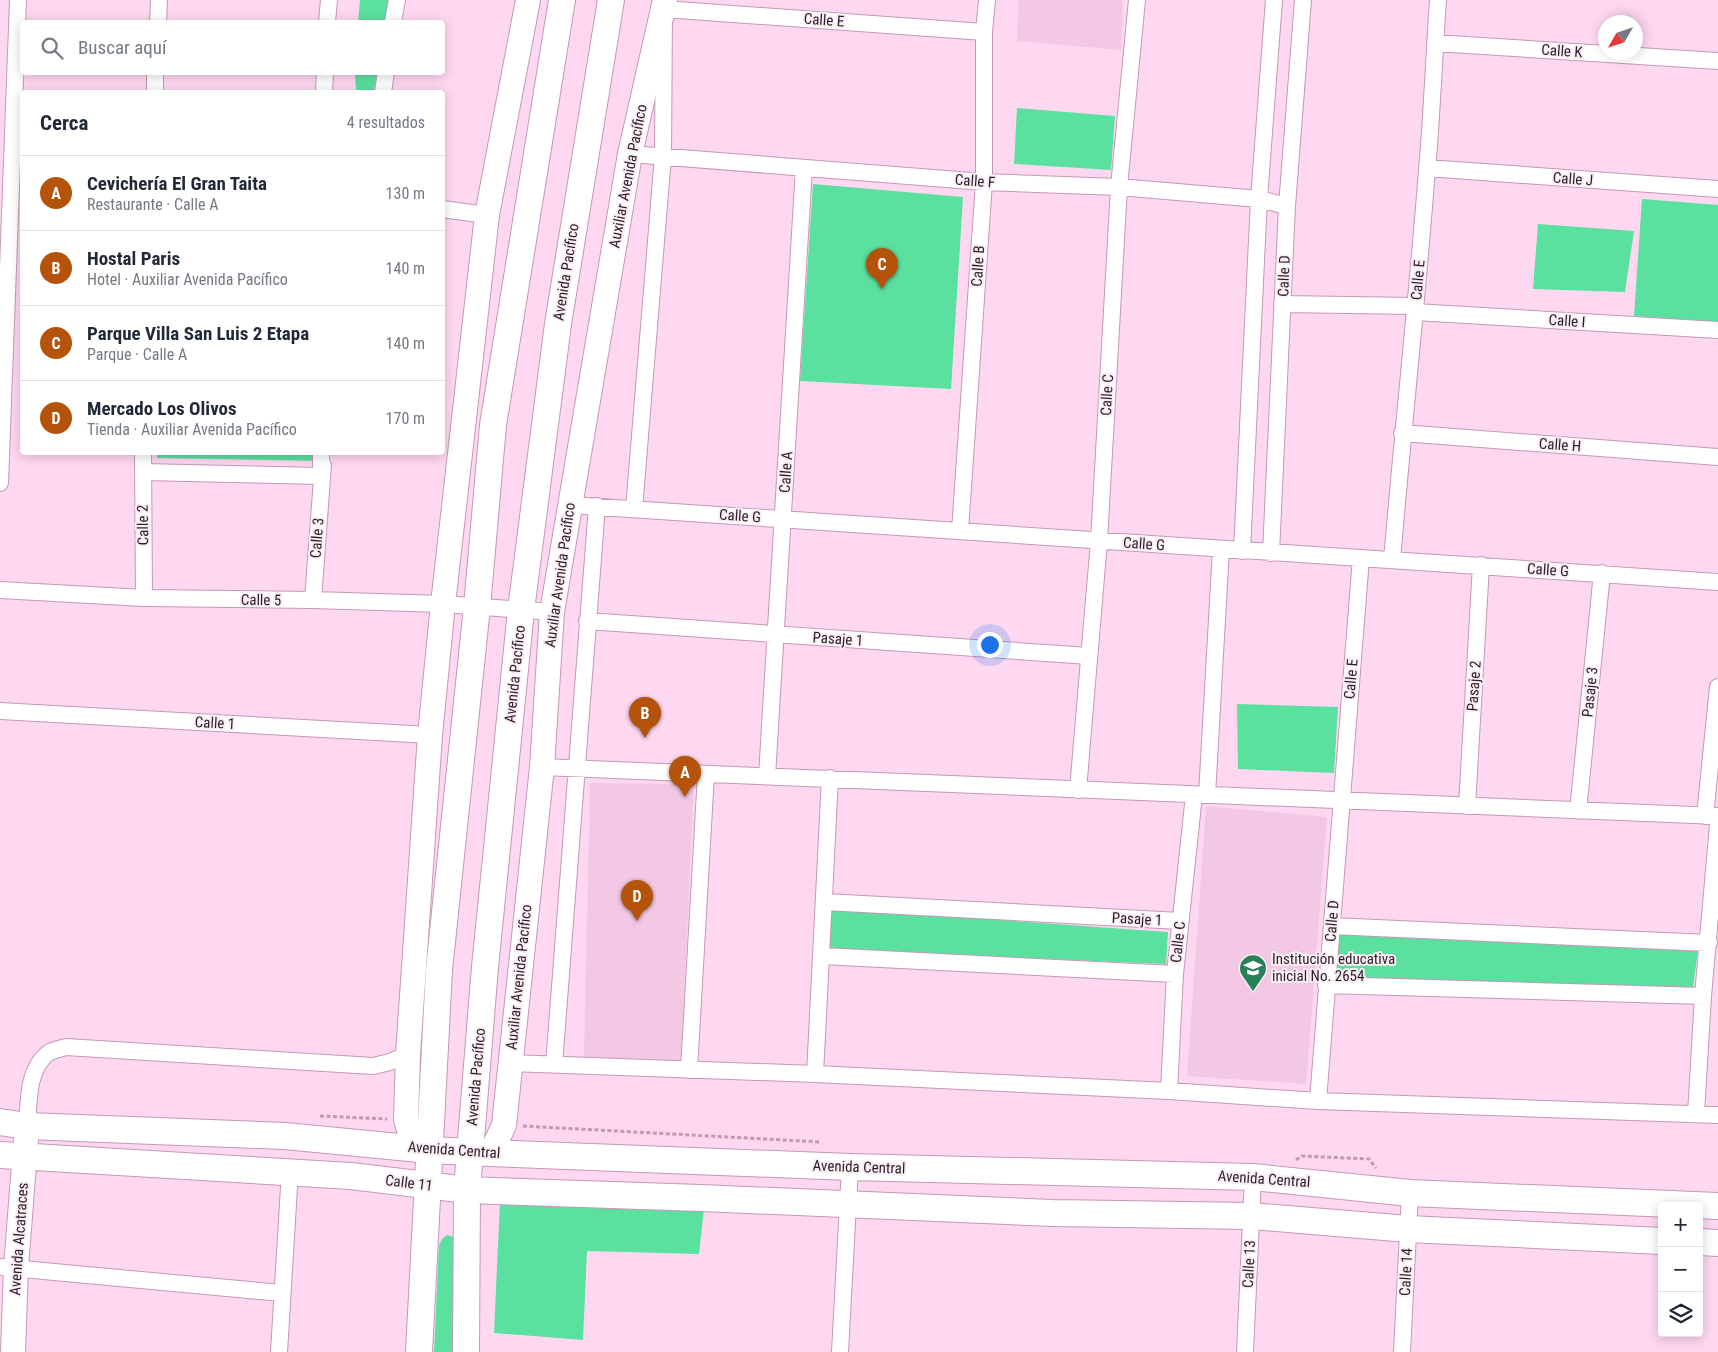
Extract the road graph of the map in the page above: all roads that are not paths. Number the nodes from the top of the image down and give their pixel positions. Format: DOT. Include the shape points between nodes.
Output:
graph roads {
  1 [pos="18,0"];
  2 [pos="159,0"];
  3 [pos="328,0"];
  4 [pos="396,0"];
  5 [pos="528,0"];
  6 [pos="562,0"];
  7 [pos="611,0"];
  8 [pos="986,0"];
  9 [pos="1137,0"];
  10 [pos="1274,0"];
  11 [pos="1303,0"];
  12 [pos="1438,0"];
  13 [pos="665,4"];
  14 [pos="158,20"];
  15 [pos="327,20"];
  16 [pos="393,20"];
  17 [pos="984,32"];
  18 [pos="1435,43"];
  19 [pos="1718,61"];
  20 [pos="155,75"];
  21 [pos="325,75"];
  22 [pos="386,75"];
  23 [pos="155,90"];
  24 [pos="324,90"];
  25 [pos="383,90"];
  26 [pos="630,154"];
  27 [pos="662,156"];
  28 [pos="804,168"];
  29 [pos="1428,168"];
  30 [pos="984,182"];
  31 [pos="11,185"];
  32 [pos="1119,187"];
  33 [pos="1718,189"];
  34 [pos="1259,199"];
  35 [pos="1287,206"];
  36 [pos="445,209"];
  37 [pos="487,215"];
  38 [pos="1282,304"];
  39 [pos="1415,309"];
  40 [pos="1718,330"];
  41 [pos="1402,433"];
  42 [pos="143,455"];
  43 [pos="321,455"];
  44 [pos="324,455"];
  45 [pos="1718,457"];
  46 [pos="143,472"];
  47 [pos="321,476"];
  48 [pos="0,483"];
  49 [pos="570,505"];
  50 [pos="597,506"];
  51 [pos="634,509"];
  52 [pos="783,519"];
  53 [pos="960,531"];
  54 [pos="1099,541"];
  55 [pos="1221,549"];
  56 [pos="1242,551"];
  57 [pos="1271,553"];
  58 [pos="1361,558"];
  59 [pos="1392,560"];
  60 [pos="1481,565"];
  61 [pos="1602,573"];
  62 [pos="1718,582"];
  63 [pos="0,590"];
  64 [pos="144,598"];
  65 [pos="313,600"];
  66 [pos="443,604"];
  67 [pos="477,607"];
  68 [pos="521,610"];
  69 [pos="552,612"];
  70 [pos="587,622"];
  71 [pos="775,635"];
  72 [pos="1089,656"];
  73 [pos="1718,687"];
  74 [pos="0,711"];
  75 [pos="430,735"];
  76 [pos="542,767"];
  77 [pos="578,768"];
  78 [pos="706,774"];
  79 [pos="767,776"];
  80 [pos="830,778"];
  81 [pos="1078,790"];
  82 [pos="1201,795"];
  83 [pos="1342,801"];
  84 [pos="1466,806"];
  85 [pos="1578,811"];
  86 [pos="1714,819"];
  87 [pos="825,902"];
  88 [pos="1180,921"];
  89 [pos="1332,926"];
  90 [pos="1709,943"];
  91 [pos="822,956"];
  92 [pos="1175,974"];
  93 [pos="1326,985"];
  94 [pos="1703,996"];
  95 [pos="408,1054"];
  96 [pos="510,1063"];
  97 [pos="554,1065"];
  98 [pos="689,1070"];
  99 [pos="815,1074"];
  100 [pos="1169,1090"];
  101 [pos="1318,1101"];
  102 [pos="1696,1114"];
  103 [pos="1718,1115"];
  104 [pos="0,1122"];
  105 [pos="27,1126"];
  106 [pos="422,1149"];
  107 [pos="480,1152"];
  108 [pos="12,1156"];
  109 [pos="850,1167"];
  110 [pos="290,1171"];
  111 [pos="1253,1176"];
  112 [pos="428,1185"];
  113 [pos="467,1190"];
  114 [pos="1410,1193"];
  115 [pos="847,1204"];
  116 [pos="1718,1206"];
  117 [pos="1251,1216"];
  118 [pos="1408,1229"];
  119 [pos="1658,1241"];
  120 [pos="1703,1242"];
  121 [pos="1718,1243"];
  122 [pos="8,1267"];
  123 [pos="282,1293"];
  124 [pos="12,1352"];
  125 [pos="279,1352"];
  126 [pos="419,1352"];
  127 [pos="466,1352"];
  128 [pos="840,1352"];
  129 [pos="1245,1352"];
  130 [pos="1402,1352"];
  1 -- 31 [label="street"];
  2 -- 14 [label="street"];
  3 -- 15 [label="street"];
  4 -- 16 [label="street"];
  5 -- 37 [label="main road"];
  6 -- 67 [label="main road" via="493,425"];
  7 -- 68 [label="main road, Avenida Pacífico" via="558,324"];
  8 -- 17 [label="street, Calle B"];
  9 -- 32 [label="street, Calle C"];
  10 -- 34 [label="street, Calle D"];
  11 -- 35 [label="street, Calle D"];
  12 -- 18 [label="street, Calle E"];
  13 -- 17 [label="street, Calle E"];
  13 -- 26 [label="main road, Auxiliar Avenida Pacífico"];
  13 -- 27 [label="street"];
  17 -- 30 [label="street, Calle B"];
  18 -- 19 [label="street, Calle K"];
  18 -- 29 [label="street, Calle E"];
  20 -- 23 [label="street"];
  21 -- 24 [label="street"];
  22 -- 25 [label="street"];
  26 -- 27 [label="street, Calle F"];
  26 -- 49 [label="main road, Auxiliar Avenida Pacífico"];
  27 -- 28 [label="street, Calle F"];
  27 -- 51 [label="street"];
  28 -- 30 [label="street, Calle F"];
  28 -- 52 [label="street, Calle A"];
  29 -- 33 [label="street, Calle J"];
  29 -- 39 [label="street, Calle E"];
  30 -- 32 [label="street, Calle F"];
  30 -- 53 [label="street, Calle B"];
  31 -- 48 [label="street"];
  32 -- 34 [label="street, Calle F"];
  32 -- 54 [label="street, Calle C"];
  34 -- 35 [label="street, Calle F"];
  34 -- 56 [label="street, Calle D"];
  35 -- 38 [label="street, Calle D"];
  36 -- 37 [label="street"];
  37 -- 66 [label="main road"];
  38 -- 39 [label="street, Calle I"];
  38 -- 57 [label="street, Calle D"];
  39 -- 40 [label="street, Calle I"];
  39 -- 41 [label="street, Calle E"];
  41 -- 45 [label="street, Calle H"];
  41 -- 59 [label="street, Calle E"];
  42 -- 46 [label="street, Calle 2"];
  43 -- 47 [label="street, Calle 3"];
  44 -- 47 [label="street, Calle 3"];
  46 -- 47 [label="street"];
  46 -- 64 [label="street, Calle 2"];
  47 -- 65 [label="street, Calle 3"];
  49 -- 50 [label="street, Calle G"];
  49 -- 69 [label="main road, Auxiliar Avenida Pacífico"];
  50 -- 51 [label="street, Calle G"];
  50 -- 70 [label="street"];
  51 -- 52 [label="street, Calle G"];
  52 -- 53 [label="street, Calle G"];
  52 -- 71 [label="street, Calle A"];
  53 -- 54 [label="street, Calle G"];
  54 -- 55 [label="street, Calle G"];
  54 -- 72 [label="street, Calle C"];
  55 -- 56 [label="street, Calle G"];
  55 -- 82 [label="street"];
  56 -- 57 [label="street, Calle G"];
  57 -- 58 [label="street, Calle G"];
  58 -- 59 [label="street, Calle G"];
  58 -- 83 [label="street, Calle E"];
  59 -- 60 [label="street, Calle G"];
  60 -- 61 [label="street, Calle G"];
  60 -- 84 [label="street, Pasaje 2"];
  61 -- 62 [label="street, Calle G"];
  61 -- 85 [label="street, Pasaje 3"];
  63 -- 64 [label="street, Calle 5"];
  64 -- 65 [label="street, Calle 5"];
  65 -- 66 [label="street, Calle 5"];
  66 -- 67 [label="street, Calle 5"];
  66 -- 75 [label="main road"];
  67 -- 68 [label="street, Calle 5"];
  67 -- 106 [label="main road"];
  68 -- 69 [label="street"];
  68 -- 107 [label="main road, Avenida Pacífico" via="485,967"];
  69 -- 76 [label="main road, Auxiliar Avenida Pacífico"];
  70 -- 71 [label="street, Pasaje 1"];
  70 -- 77 [label="street"];
  71 -- 72 [label="street, Pasaje 1"];
  71 -- 79 [label="street, Calle A"];
  72 -- 81 [label="street, Calle C"];
  73 -- 86 [label="street"];
  74 -- 75 [label="street, Calle 1"];
  75 -- 95 [label="main road"];
  76 -- 77 [label="street"];
  76 -- 96 [label="main road, Auxiliar Avenida Pacífico"];
  77 -- 78 [label="street"];
  77 -- 97 [label="street"];
  78 -- 79 [label="street"];
  78 -- 98 [label="street"];
  79 -- 80 [label="street"];
  80 -- 81 [label="street"];
  80 -- 87 [label="street"];
  81 -- 82 [label="street"];
  82 -- 83 [label="street"];
  82 -- 88 [label="street, Calle C"];
  83 -- 84 [label="street"];
  83 -- 89 [label="street, Calle D"];
  84 -- 85 [label="street"];
  85 -- 86 [label="street"];
  86 -- 90 [label="street"];
  87 -- 88 [label="street, Pasaje 1"];
  87 -- 91 [label="street"];
  88 -- 92 [label="street, Calle C"];
  89 -- 90 [label="street"];
  89 -- 93 [label="street, Calle D"];
  90 -- 94 [label="street"];
  91 -- 92 [label="street"];
  91 -- 99 [label="street"];
  92 -- 100 [label="street, Calle C"];
  93 -- 94 [label="street"];
  93 -- 101 [label="street, Calle D"];
  94 -- 102 [label="street"];
  95 -- 105 [label="street" via="373,1066 66,1047 48,1053 36,1067"];
  95 -- 106 [label="main road" via="406,1120"];
  96 -- 97 [label="street"];
  96 -- 107 [label="main road, Auxiliar Avenida Pacífico" via="504,1125"];
  97 -- 98 [label="street"];
  98 -- 99 [label="street"];
  99 -- 100 [label="street"];
  100 -- 101 [label="street"];
  101 -- 102 [label="street"];
  102 -- 103 [label="street"];
  104 -- 105 [label="main road, Avenida Central"];
  105 -- 106 [label="main road, Avenida Central" via="285,1136"];
  105 -- 108 [label="main road, Avenida Alcatraces"];
  106 -- 107 [label="main road, Avenida Central"];
  106 -- 112 [label="main road"];
  107 -- 109 [label="main road, Avenida Central"];
  107 -- 113 [label="main road, Avenida Pacífico"];
  108 -- 110 [label="main road"];
  108 -- 122 [label="main road, Avenida Alcatraces"];
  109 -- 111 [label="main road, Avenida Central"];
  109 -- 115 [label="street"];
  110 -- 112 [label="main road, Calle 11"];
  110 -- 123 [label="street"];
  111 -- 114 [label="main road, Avenida Central"];
  111 -- 117 [label="street, Calle 13"];
  112 -- 113 [label="main road, Calle 11"];
  112 -- 126 [label="main road"];
  113 -- 115 [label="main road"];
  113 -- 127 [label="main road, Avenida Pacífico"];
  114 -- 116 [label="main road, Avenida Central"];
  114 -- 118 [label="street, Calle 14"];
  115 -- 117 [label="main road" via="1053,1213"];
  115 -- 128 [label="street"];
  117 -- 118 [label="main road"];
  117 -- 129 [label="street, Calle 13"];
  118 -- 119 [label="main road"];
  118 -- 130 [label="street, Calle 14"];
  120 -- 121 [label="main road"];
  122 -- 123 [label="street"];
  122 -- 124 [label="main road, Avenida Alcatraces"];
  123 -- 125 [label="street"];
}
